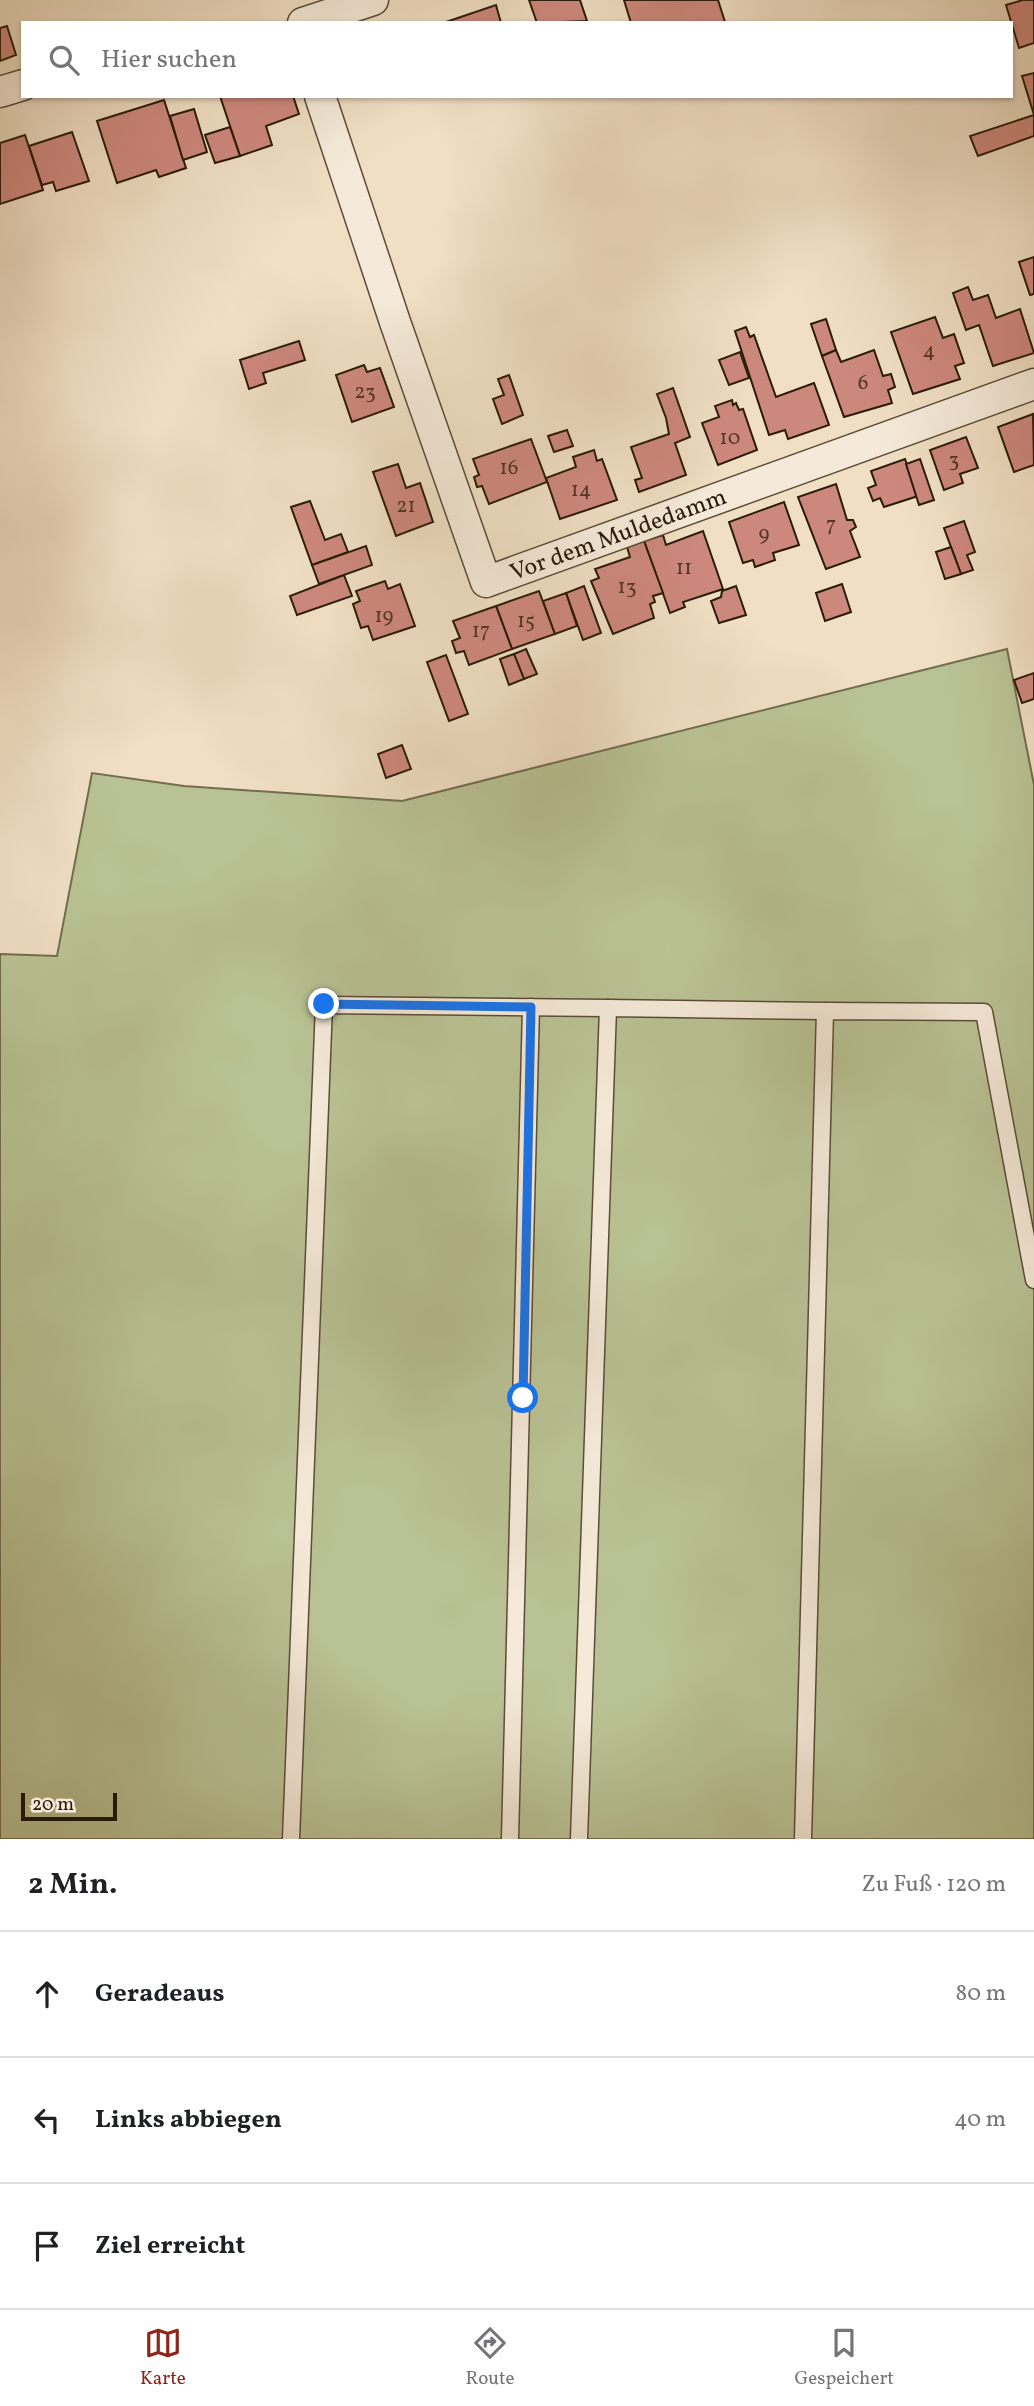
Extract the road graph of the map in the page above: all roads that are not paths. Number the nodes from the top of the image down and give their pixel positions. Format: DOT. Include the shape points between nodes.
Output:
graph roads {
  1 [pos="373,0"];
  2 [pos="309,21"];
  3 [pos="21,86"];
  4 [pos="0,92"];
  5 [pos="321,98"];
  6 [pos="1034,384"];
  7 [pos="531,1007"];
  8 [pos="608,1007"];
  9 [pos="825,1011"];
  10 [pos="1034,1280"];
  11 [pos="291,1839"];
  12 [pos="510,1839"];
  13 [pos="579,1839"];
  14 [pos="803,1839"];
  1 -- 2 [label="street"];
  3 -- 4 [label="street"];
  5 -- 6 [label="street, Vor dem Muldedamm" via="486,582"];
  7 -- 8 [label="lane"];
  7 -- 11 [label="lane" via="324,1004"];
  7 -- 12 [label="lane"];
  8 -- 9 [label="lane"];
  8 -- 13 [label="lane"];
  9 -- 10 [label="lane" via="984,1012"];
  9 -- 14 [label="lane"];
}
